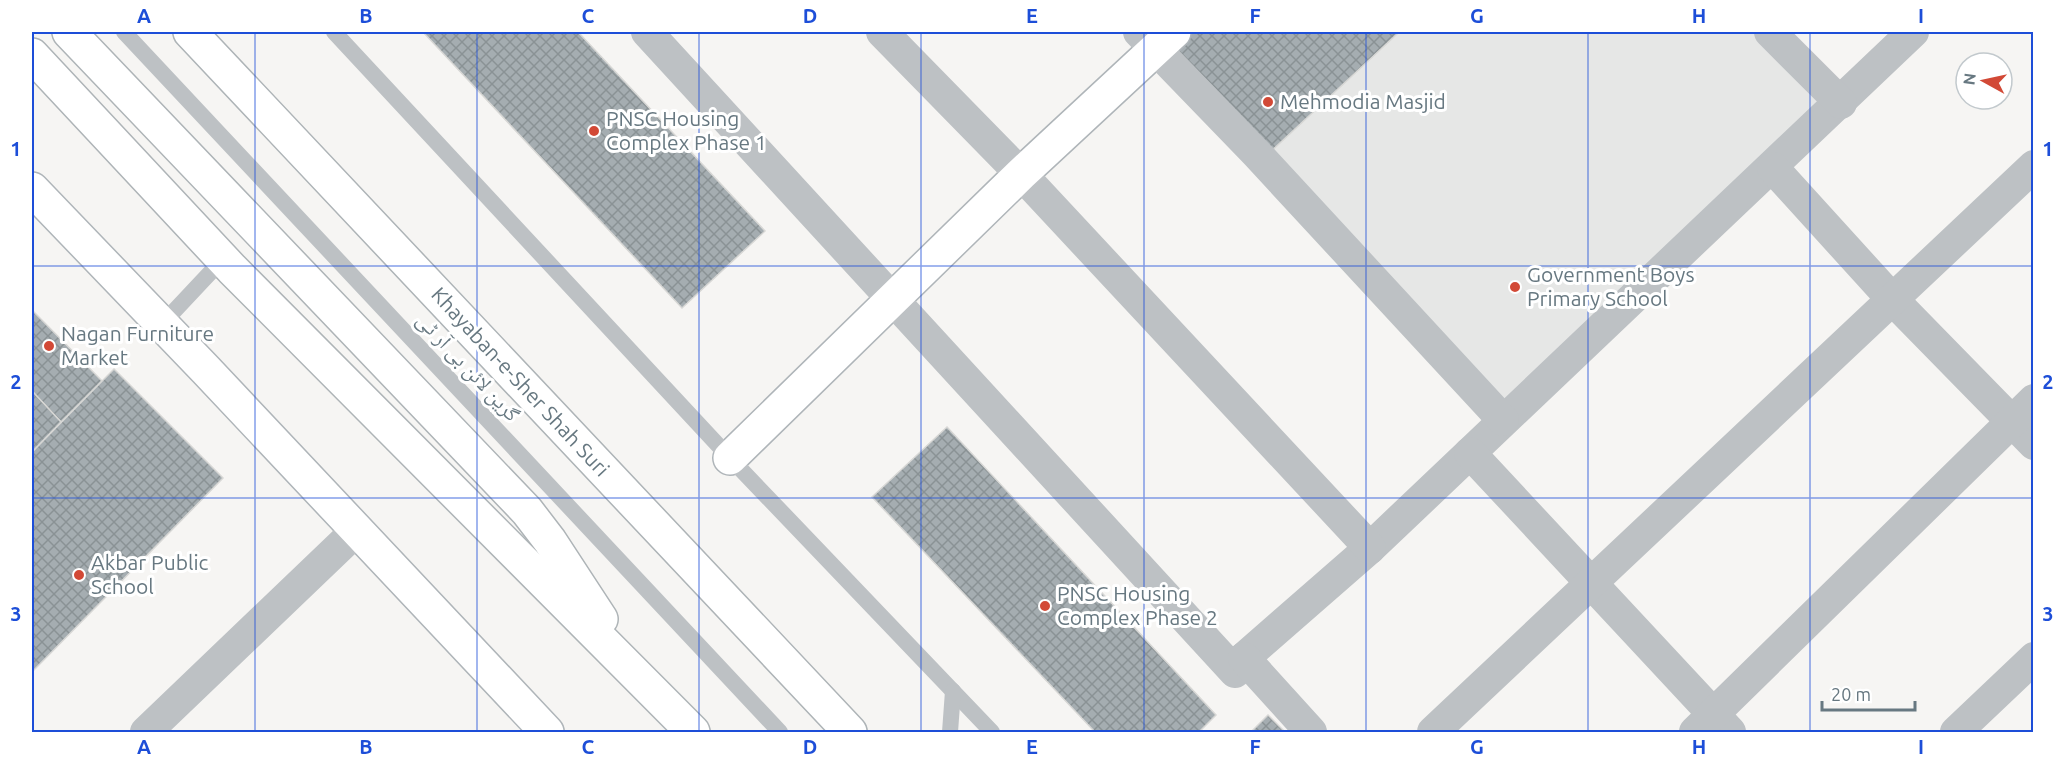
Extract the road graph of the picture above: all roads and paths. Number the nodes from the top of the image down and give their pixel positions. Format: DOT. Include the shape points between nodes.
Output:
graph roads {
  1 [pos="69,32"];
  2 [pos="123,32"];
  3 [pos="190,32"];
  4 [pos="334,32"];
  5 [pos="648,32"];
  6 [pos="882,32"];
  7 [pos="1770,32"];
  8 [pos="1913,32"];
  9 [pos="1156,37"];
  10 [pos="32,55"];
  11 [pos="1841,103"];
  12 [pos="2034,166"];
  13 [pos="1773,168"];
  14 [pos="1021,174"];
  15 [pos="32,189"];
  16 [pos="223,259"];
  17 [pos="892,298"];
  18 [pos="1892,299"];
  19 [pos="162,324"];
  20 [pos="2034,400"];
  21 [pos="1503,420"];
  22 [pos="2011,422"];
  23 [pos="2034,444"];
  24 [pos="1470,453"];
  25 [pos="730,458"];
  26 [pos="357,530"];
  27 [pos="1370,548"];
  28 [pos="1590,582"];
  29 [pos="1244,658"];
  30 [pos="2034,658"];
  31 [pos="634,671"];
  32 [pos="953,692"];
  33 [pos="1713,726"];
  34 [pos="146,732"];
  35 [pos="547,732"];
  36 [pos="693,732"];
  37 [pos="780,732"];
  38 [pos="850,732"];
  39 [pos="950,732"];
  40 [pos="992,732"];
  41 [pos="1311,732"];
  42 [pos="1433,732"];
  43 [pos="1956,732"];
  1 -- 31 [label="main road" via="527,511"];
  2 -- 37 [label="lane, گرین لائن بی آر ٹی"];
  3 -- 38 [label="main road, Khayaban-e-Sher Shah Suri"];
  4 -- 25 [label="lane"];
  5 -- 17 [label="street"];
  6 -- 14 [label="street"];
  7 -- 11 [label="street"];
  8 -- 11 [label="street"];
  9 -- 14 [label="main road"];
  9 -- 21 [label="street"];
  10 -- 16 [label="main road"];
  11 -- 13 [label="street"];
  12 -- 18 [label="street"];
  13 -- 18 [label="street"];
  13 -- 21 [label="street"];
  14 -- 17 [label="main road"];
  14 -- 27 [label="street"];
  15 -- 19 [label="main road"];
  16 -- 19 [label="lane"];
  16 -- 31 [label="main road"];
  17 -- 25 [label="main road"];
  17 -- 29 [label="street" via="1235,672"];
  18 -- 22 [label="street"];
  18 -- 28 [label="street"];
  19 -- 26 [label="main road"];
  20 -- 22 [label="street"];
  21 -- 24 [label="street"];
  22 -- 23 [label="street"];
  22 -- 33 [label="street"];
  24 -- 27 [label="street"];
  24 -- 28 [label="street"];
  25 -- 32 [label="lane"];
  26 -- 34 [label="street"];
  26 -- 35 [label="main road"];
  27 -- 29 [label="street"];
  28 -- 33 [label="street"];
  28 -- 42 [label="street"];
  29 -- 41 [label="street"];
  30 -- 43 [label="street"];
  31 -- 36 [label="main road"];
  32 -- 39 [label="lane"];
  32 -- 40 [label="lane"];
}
